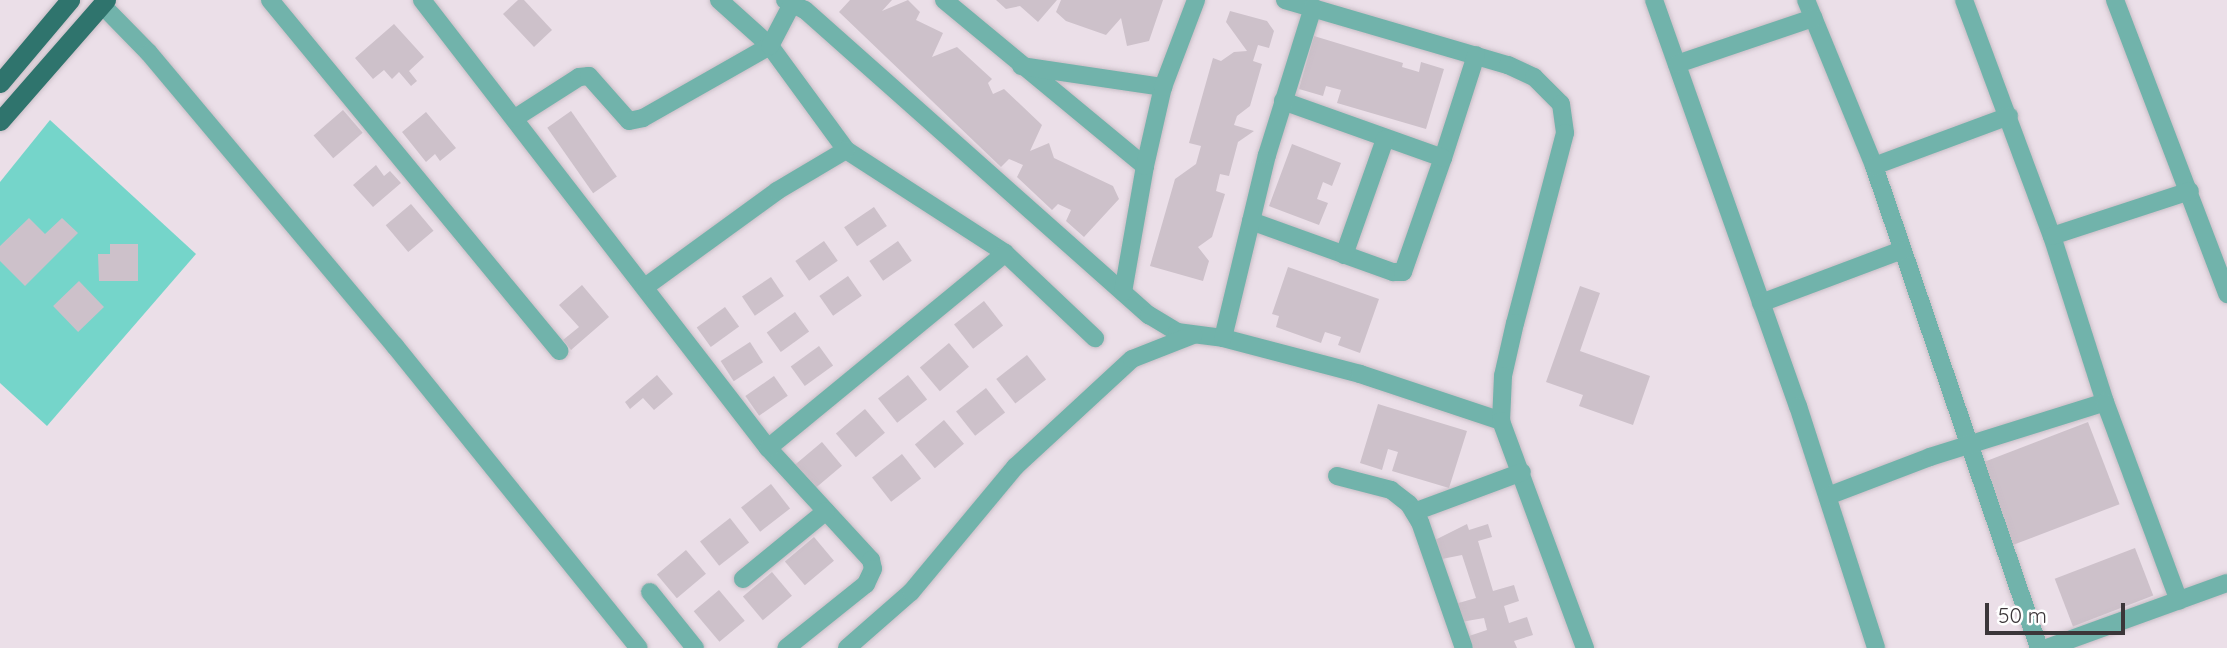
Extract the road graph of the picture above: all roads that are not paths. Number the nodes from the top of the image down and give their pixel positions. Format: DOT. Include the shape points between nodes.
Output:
graph roads {
  1 [pos="70,0"];
  2 [pos="78,0"];
  3 [pos="270,0"];
  4 [pos="422,0"];
  5 [pos="719,0"];
  6 [pos="944,0"];
  7 [pos="1196,0"];
  8 [pos="1284,0"];
  9 [pos="1654,0"];
  10 [pos="1806,0"];
  11 [pos="1964,0"];
  12 [pos="2115,0"];
  13 [pos="795,3"];
  14 [pos="101,6"];
  15 [pos="1313,7"];
  16 [pos="1813,18"];
  17 [pos="770,46"];
  18 [pos="1476,55"];
  19 [pos="1677,64"];
  20 [pos="1020,66"];
  21 [pos="0,83"];
  22 [pos="1163,87"];
  23 [pos="1283,101"];
  24 [pos="2009,117"];
  25 [pos="515,118"];
  26 [pos="0,121"];
  27 [pos="1385,139"];
  28 [pos="846,150"];
  29 [pos="1443,158"];
  30 [pos="1145,166"];
  31 [pos="1874,166"];
  32 [pos="2190,191"];
  33 [pos="1251,221"];
  34 [pos="2052,236"];
  35 [pos="1902,250"];
  36 [pos="1006,253"];
  37 [pos="1344,255"];
  38 [pos="645,288"];
  39 [pos="1123,292"];
  40 [pos="2227,294"];
  41 [pos="1761,303"];
  42 [pos="1193,335"];
  43 [pos="1096,338"];
  44 [pos="1223,338"];
  45 [pos="559,351"];
  46 [pos="2105,402"];
  47 [pos="1502,421"];
  48 [pos="1970,444"];
  49 [pos="768,448"];
  50 [pos="1522,472"];
  51 [pos="1337,476"];
  52 [pos="1828,496"];
  53 [pos="825,511"];
  54 [pos="1414,512"];
  55 [pos="743,579"];
  56 [pos="2227,583"];
  57 [pos="650,592"];
  58 [pos="2179,601"];
  59 [pos="639,648"];
  60 [pos="695,648"];
  61 [pos="786,648"];
  62 [pos="847,648"];
  63 [pos="1464,648"];
  64 [pos="1585,648"];
  65 [pos="1876,648"];
  66 [pos="2039,648"];
  67 [pos="2047,648"];
  1 -- 21 [label="highway"];
  2 -- 14 [label="highway"];
  3 -- 45 [label="street"];
  4 -- 25 [label="street"];
  5 -- 17 [label="street"];
  6 -- 20 [label="street"];
  7 -- 22 [label="street"];
  8 -- 15 [label="street"];
  9 -- 19 [label="street"];
  10 -- 16 [label="street"];
  11 -- 24 [label="street"];
  12 -- 32 [label="street"];
  13 -- 17 [label="street"];
  13 -- 39 [label="street"];
  14 -- 26 [label="highway"];
  14 -- 59 [label="street" via="149,52"];
  15 -- 18 [label="street"];
  15 -- 23 [label="street"];
  16 -- 19 [label="street"];
  16 -- 31 [label="street"];
  17 -- 25 [label="street" via="636,121 629,121 589,76 579,76"];
  17 -- 28 [label="street"];
  18 -- 29 [label="street"];
  18 -- 47 [label="street" via="1534,77 1552,92 1561,104 1565,133 1503,376"];
  19 -- 41 [label="street"];
  20 -- 22 [label="street"];
  20 -- 30 [label="street"];
  22 -- 30 [label="street"];
  23 -- 27 [label="street"];
  23 -- 33 [label="street"];
  24 -- 31 [label="street"];
  24 -- 34 [label="street"];
  25 -- 38 [label="street"];
  27 -- 29 [label="street"];
  27 -- 37 [label="street"];
  28 -- 36 [label="street"];
  28 -- 38 [label="street" via="777,191"];
  29 -- 37 [label="street" via="1403,272"];
  30 -- 39 [label="street"];
  31 -- 35 [label="street"];
  32 -- 34 [label="street"];
  32 -- 40 [label="street"];
  33 -- 37 [label="street"];
  33 -- 44 [label="street"];
  34 -- 46 [label="street"];
  35 -- 41 [label="street"];
  35 -- 48 [label="street"];
  36 -- 43 [label="street"];
  36 -- 49 [label="street"];
  38 -- 49 [label="street"];
  39 -- 42 [label="street" via="1149,316 1177,332"];
  41 -- 52 [label="street"];
  42 -- 44 [label="street"];
  42 -- 62 [label="street" via="1132,359 1015,467 911,592"];
  44 -- 47 [label="street" via="1360,374"];
  46 -- 48 [label="street"];
  46 -- 58 [label="street"];
  47 -- 50 [label="street"];
  48 -- 52 [label="street"];
  48 -- 66 [label="street"];
  49 -- 53 [label="street"];
  50 -- 54 [label="street"];
  50 -- 64 [label="street"];
  51 -- 54 [label="street" via="1391,490"];
  52 -- 65 [label="street"];
  53 -- 55 [label="street"];
  53 -- 61 [label="street" via="856,541 873,569 866,584"];
  54 -- 63 [label="street"];
  56 -- 58 [label="street"];
  57 -- 60 [label="street"];
  58 -- 67 [label="street"];
}
